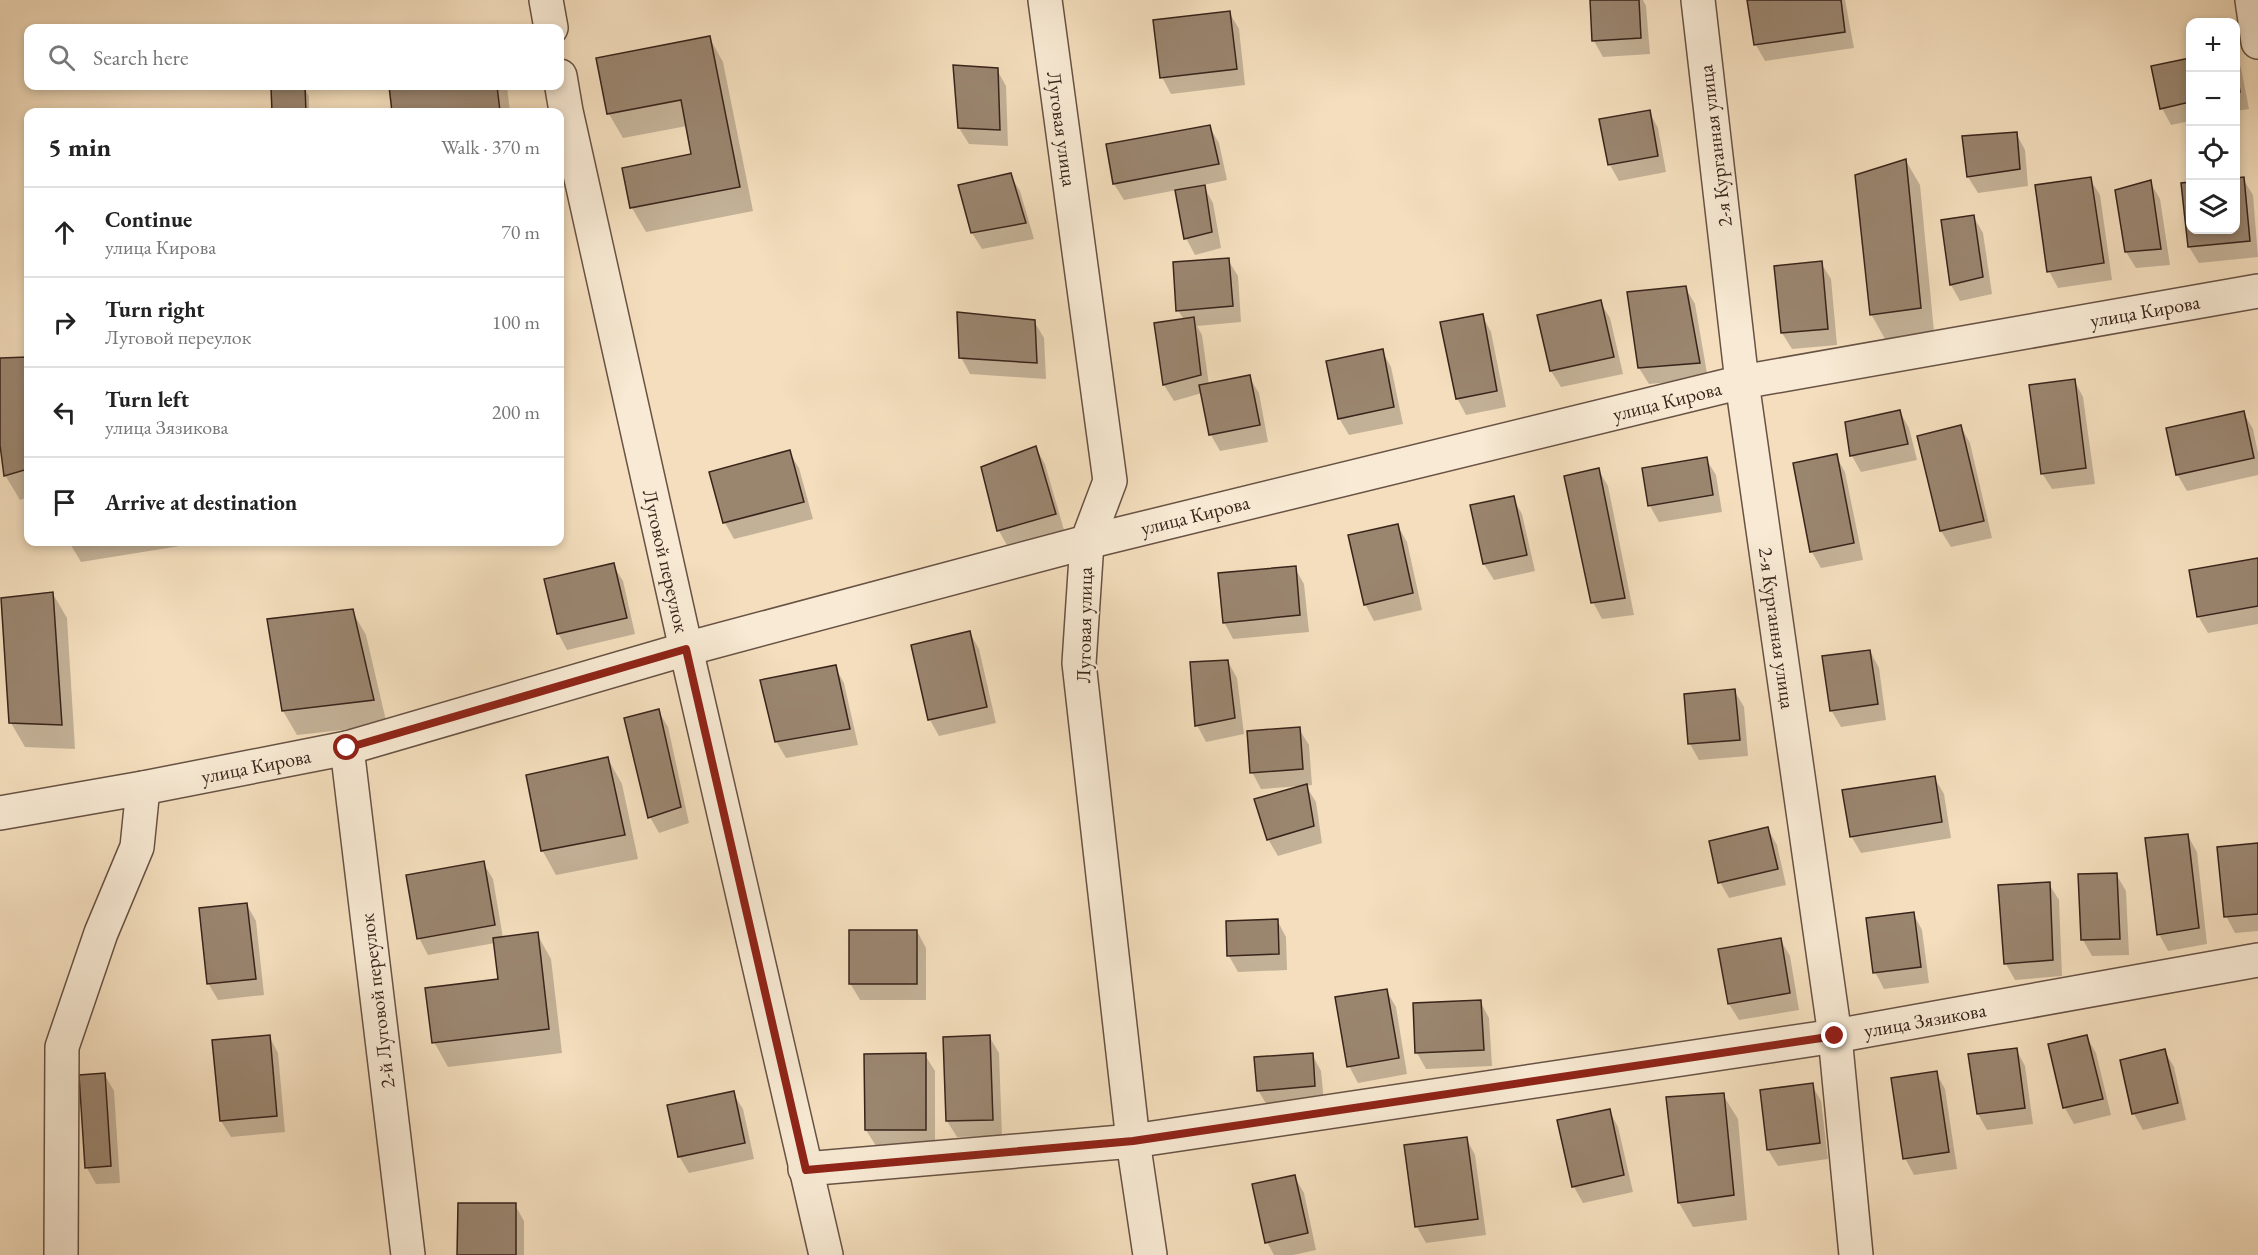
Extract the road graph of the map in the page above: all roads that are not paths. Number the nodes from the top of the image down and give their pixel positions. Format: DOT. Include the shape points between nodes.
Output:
graph roads {
  1 [pos="546,0"];
  2 [pos="1045,0"];
  3 [pos="1698,0"];
  4 [pos="2252,0"];
  5 [pos="550,24"];
  6 [pos="2258,42"];
  7 [pos="562,90"];
  8 [pos="2258,291"];
  9 [pos="1743,382"];
  10 [pos="1087,542"];
  11 [pos="686,649"];
  12 [pos="347,748"];
  13 [pos="143,788"];
  14 [pos="0,813"];
  15 [pos="2258,960"];
  16 [pos="1835,1036"];
  17 [pos="1133,1141"];
  18 [pos="806,1170"];
  19 [pos="61,1255"];
  20 [pos="408,1255"];
  21 [pos="826,1255"];
  22 [pos="1150,1255"];
  23 [pos="1856,1255"];
  1 -- 5 [label="street"];
  2 -- 10 [label="street, Луговая улица" via="1110,480"];
  3 -- 9 [label="street, 2-я Курганная улица"];
  4 -- 6 [label="street"];
  7 -- 11 [label="street, Луговой переулок"];
  8 -- 9 [label="street, улица Кирова"];
  9 -- 10 [label="street, улица Кирова"];
  9 -- 16 [label="street, 2-я Курганная улица"];
  10 -- 11 [label="street, улица Кирова"];
  10 -- 17 [label="street, Луговая улица" via="1079,663"];
  11 -- 12 [label="street, улица Кирова"];
  11 -- 18 [label="street, Луговой переулок"];
  12 -- 13 [label="street, улица Кирова"];
  12 -- 20 [label="street, 2-й Луговой переулок"];
  13 -- 14 [label="street, улица Кирова"];
  13 -- 19 [label="street" via="137,847 101,933 62,1047"];
  15 -- 16 [label="street, улица Зязикова"];
  16 -- 17 [label="street, улица Зязикова"];
  16 -- 23 [label="street, 2-я Курганная улица"];
  17 -- 18 [label="street, улица Зязикова"];
  17 -- 22 [label="street, Луговая улица"];
  18 -- 21 [label="street, Луговой переулок"];
}
